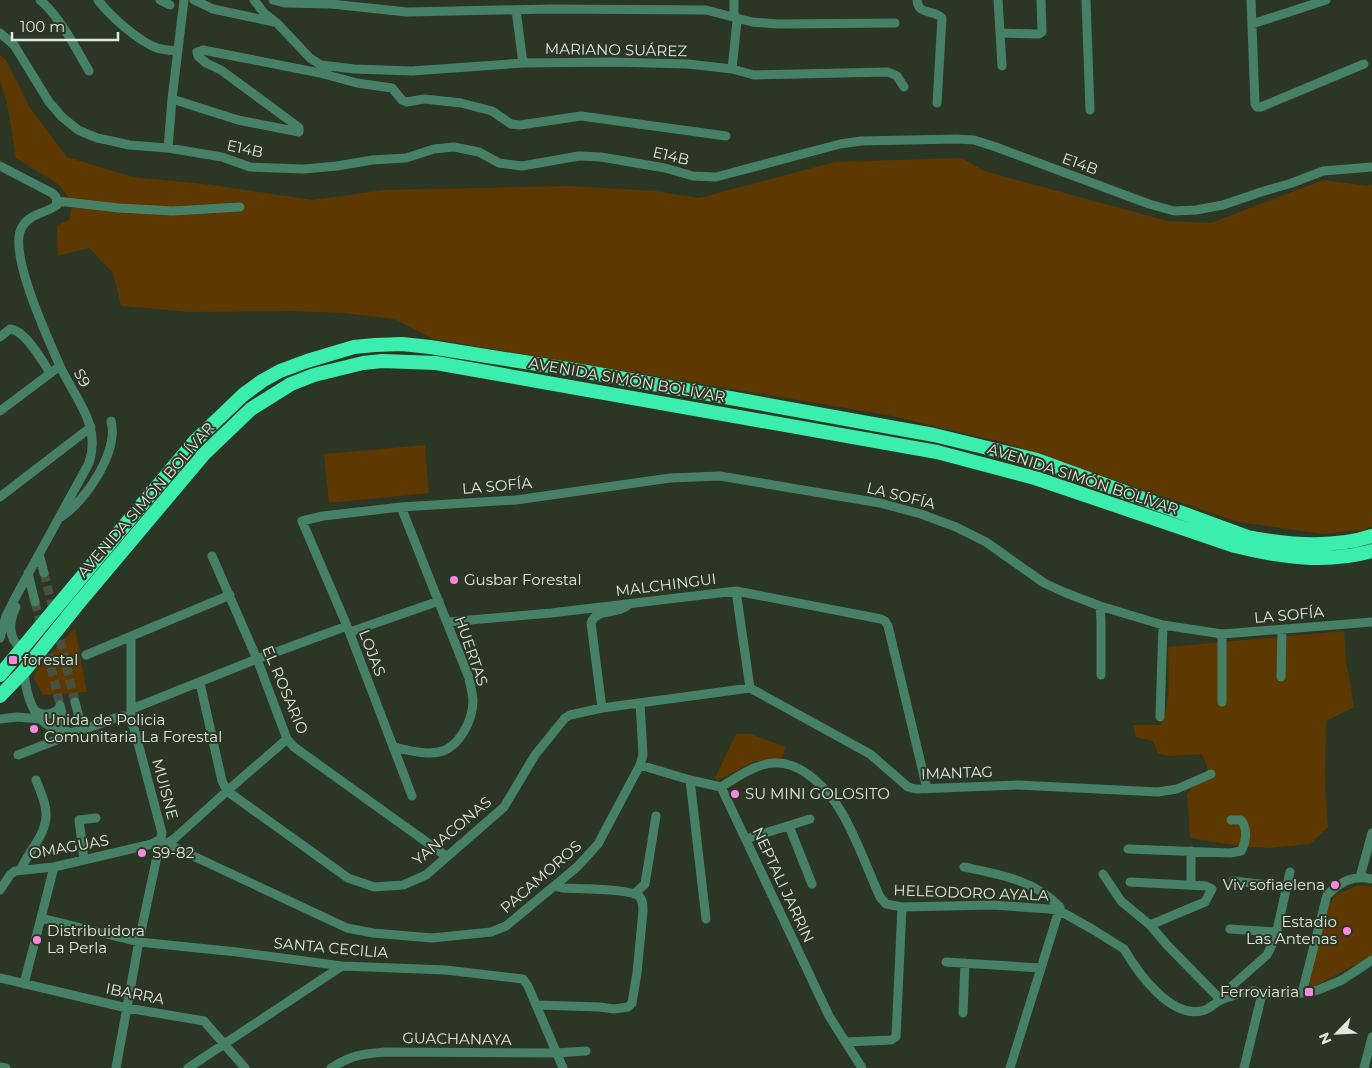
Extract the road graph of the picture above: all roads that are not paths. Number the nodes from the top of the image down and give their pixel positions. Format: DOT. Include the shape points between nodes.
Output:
graph roads {
  1 [pos="40,0"];
  2 [pos="98,0"];
  3 [pos="160,0"];
  4 [pos="184,0"];
  5 [pos="194,0"];
  6 [pos="254,0"];
  7 [pos="273,0"];
  8 [pos="734,0"];
  9 [pos="917,0"];
  10 [pos="998,0"];
  11 [pos="1041,0"];
  12 [pos="1086,0"];
  13 [pos="1251,0"];
  14 [pos="1326,0"];
  15 [pos="332,2"];
  16 [pos="170,5"];
  17 [pos="516,10"];
  18 [pos="736,17"];
  19 [pos="277,23"];
  20 [pos="896,23"];
  21 [pos="1252,24"];
  22 [pos="0,33"];
  23 [pos="1000,33"];
  24 [pos="177,51"];
  25 [pos="523,63"];
  26 [pos="1364,64"];
  27 [pos="1002,66"];
  28 [pos="320,69"];
  29 [pos="732,69"];
  30 [pos="89,71"];
  31 [pos="904,87"];
  32 [pos="172,99"];
  33 [pos="937,103"];
  34 [pos="1090,110"];
  35 [pos="726,136"];
  36 [pos="168,148"];
  37 [pos="0,166"];
  38 [pos="1372,167"];
  39 [pos="58,201"];
  40 [pos="240,207"];
  41 [pos="0,337"];
  42 [pos="60,366"];
  43 [pos="50,373"];
  44 [pos="0,411"];
  45 [pos="111,422"];
  46 [pos="91,427"];
  47 [pos="0,497"];
  48 [pos="401,507"];
  49 [pos="59,518"];
  50 [pos="302,521"];
  51 [pos="1372,536"];
  52 [pos="1372,551"];
  53 [pos="39,554"];
  54 [pos="212,556"];
  55 [pos="28,573"];
  56 [pos="44,573"];
  57 [pos="21,587"];
  58 [pos="736,591"];
  59 [pos="230,594"];
  60 [pos="439,601"];
  61 [pos="35,602"];
  62 [pos="629,603"];
  63 [pos="1100,606"];
  64 [pos="448,622"];
  65 [pos="1372,622"];
  66 [pos="1163,624"];
  67 [pos="348,629"];
  68 [pos="1282,630"];
  69 [pos="1222,634"];
  70 [pos="131,636"];
  71 [pos="0,638"];
  72 [pos="22,649"];
  73 [pos="86,655"];
  74 [pos="257,659"];
  75 [pos="24,671"];
  76 [pos="0,675"];
  77 [pos="1101,676"];
  78 [pos="1281,677"];
  79 [pos="200,683"];
  80 [pos="750,688"];
  81 [pos="0,696"];
  82 [pos="75,702"];
  83 [pos="1222,702"];
  84 [pos="640,703"];
  85 [pos="602,708"];
  86 [pos="132,709"];
  87 [pos="34,710"];
  88 [pos="1160,717"];
  89 [pos="0,719"];
  90 [pos="40,719"];
  91 [pos="129,719"];
  92 [pos="82,729"];
  93 [pos="66,733"];
  94 [pos="288,739"];
  95 [pos="393,747"];
  96 [pos="18,755"];
  97 [pos="640,765"];
  98 [pos="1211,774"];
  99 [pos="36,780"];
  100 [pos="690,780"];
  101 [pos="721,787"];
  102 [pos="927,789"];
  103 [pos="227,791"];
  104 [pos="412,796"];
  105 [pos="656,816"];
  106 [pos="96,818"];
  107 [pos="810,819"];
  108 [pos="1232,820"];
  109 [pos="789,826"];
  110 [pos="1372,833"];
  111 [pos="746,839"];
  112 [pos="162,842"];
  113 [pos="1128,850"];
  114 [pos="1191,851"];
  115 [pos="446,856"];
  116 [pos="84,859"];
  117 [pos="54,867"];
  118 [pos="964,867"];
  119 [pos="21,869"];
  120 [pos="1290,872"];
  121 [pos="1103,874"];
  122 [pos="1360,876"];
  123 [pos="1372,879"];
  124 [pos="1233,881"];
  125 [pos="1130,882"];
  126 [pos="812,884"];
  127 [pos="1191,885"];
  128 [pos="555,886"];
  129 [pos="1287,887"];
  130 [pos="0,890"];
  131 [pos="634,894"];
  132 [pos="902,906"];
  133 [pos="1060,911"];
  134 [pos="41,918"];
  135 [pos="706,919"];
  136 [pos="1150,925"];
  137 [pos="1230,929"];
  138 [pos="1276,932"];
  139 [pos="139,942"];
  140 [pos="1372,960"];
  141 [pos="946,962"];
  142 [pos="965,963"];
  143 [pos="342,966"];
  144 [pos="1041,968"];
  145 [pos="0,978"];
  146 [pos="24,984"];
  147 [pos="1302,993"];
  148 [pos="1262,994"];
  149 [pos="1225,999"];
  150 [pos="536,1005"];
  151 [pos="127,1008"];
  152 [pos="963,1013"];
  153 [pos="1372,1037"];
  154 [pos="846,1042"];
  155 [pos="226,1044"];
  156 [pos="586,1051"];
  157 [pos="556,1053"];
  158 [pos="0,1067"];
  159 [pos="6,1068"];
  160 [pos="116,1068"];
  161 [pos="188,1068"];
  162 [pos="245,1068"];
  163 [pos="331,1068"];
  164 [pos="563,1068"];
  165 [pos="862,1068"];
  166 [pos="1010,1068"];
  167 [pos="1244,1068"];
  168 [pos="1364,1068"];
  1 -- 30 [label="street" via="59,23"];
  2 -- 24 [label="street" via="138,36 157,48"];
  3 -- 16 [label="street"];
  4 -- 24 [label="street"];
  5 -- 19 [label="street" via="213,9"];
  6 -- 19 [label="street"];
  7 -- 15 [label="street" via="285,3"];
  8 -- 18 [label="street"];
  9 -- 33 [label="street" via="920,9 942,18"];
  10 -- 23 [label="street"];
  11 -- 23 [label="street" via="1042,32"];
  12 -- 34 [label="street"];
  13 -- 21 [label="street"];
  14 -- 21 [label="street"];
  15 -- 17 [label="street" via="407,12"];
  17 -- 18 [label="street" via="706,10"];
  17 -- 25 [label="street"];
  18 -- 20 [label="street" via="778,24"];
  18 -- 29 [label="street"];
  19 -- 28 [label="street"];
  21 -- 26 [label="street" via="1254,104 1257,107"];
  22 -- 36 [label="street, E14B" via="14,45 49,102 78,130 97,138"];
  23 -- 27 [label="street"];
  24 -- 32 [label="street"];
  25 -- 28 [label="street, MARIANO SUÁREZ" via="412,70"];
  25 -- 29 [label="street, MARIANO SUÁREZ" via="688,64"];
  28 -- 32 [label="street, MARIANO SUÁREZ" via="203,50 197,52 206,62 297,126 300,130 297,133 238,120"];
  28 -- 35 [label="street" via="357,83 392,88 408,102 424,99 477,107 492,111 511,124 581,116"];
  29 -- 31 [label="street, MARIANO SUÁREZ" via="754,75 888,72 897,76"];
  32 -- 36 [label="street"];
  36 -- 38 [label="street, E14B" via="250,167 304,169 406,158 434,149 454,147 479,152 499,163 522,166 579,156 601,157 693,176 716,177 840,144 974,140 1174,211 1224,205 1323,171"];
  37 -- 39 [label="street" via="52,192"];
  39 -- 40 [label="street" via="172,211"];
  39 -- 42 [label="street, S9" via="52,209 30,218 18,236 24,276"];
  41 -- 43 [label="street" via="10,328 16,330 33,347"];
  42 -- 43 [label="street"];
  42 -- 46 [label="street, S9"];
  43 -- 44 [label="street"];
  45 -- 49 [label="street" via="114,431 111,444 97,477 88,491"];
  46 -- 47 [label="street"];
  46 -- 49 [label="street, S9" via="94,442 89,463"];
  48 -- 50 [label="street, LA SOFÍA"];
  48 -- 60 [label="street, HUERTAS"];
  48 -- 63 [label="street, LA SOFÍA" via="516,500 670,478 720,476 871,502 921,514 956,526 986,542 1044,583"];
  49 -- 53 [label="street, S9"];
  50 -- 67 [label="street, LOJAS"];
  51 -- 72 [label="highway, AVENIDA SIMÓN BOLÍVAR" via="1331,545 1248,537 1037,460 934,435 581,371 430,347 375,345 354,347 289,368 262,381 244,395 195,441"];
  52 -- 75 [label="highway, AVENIDA SIMÓN BOLÍVAR" via="1329,559 1264,553 1234,546 1035,478 937,452 436,363 382,361 314,375 291,384 251,409 204,454"];
  53 -- 55 [label="street, S9"];
  53 -- 56 [label="street"];
  54 -- 59 [label="street, EL ROSARIO"];
  55 -- 57 [label="street, S9"];
  55 -- 61 [label="street"];
  57 -- 71 [label="street, S9" via="6,616"];
  57 -- 72 [label="street, S9" via="12,614 11,632"];
  58 -- 62 [label="street, MALCHINGUI"];
  58 -- 80 [label="street"];
  58 -- 102 [label="street, MALCHINGUI" via="885,621"];
  59 -- 70 [label="street"];
  59 -- 74 [label="street, EL ROSARIO"];
  60 -- 64 [label="street, HUERTAS"];
  60 -- 67 [label="street"];
  62 -- 64 [label="street, MALCHINGUI"];
  62 -- 85 [label="street" via="623,610 592,618"];
  63 -- 66 [label="street, LA SOFÍA"];
  63 -- 77 [label="street"];
  64 -- 95 [label="street, HUERTAS" via="469,678 473,701 468,724 456,742 438,752 415,752"];
  65 -- 68 [label="street, LA SOFÍA"];
  66 -- 69 [label="street, LA SOFÍA"];
  66 -- 88 [label="street"];
  67 -- 74 [label="street"];
  67 -- 95 [label="street, LOJAS"];
  68 -- 69 [label="street, LA SOFÍA"];
  68 -- 78 [label="street"];
  69 -- 83 [label="street"];
  70 -- 73 [label="street"];
  70 -- 86 [label="street"];
  72 -- 76 [label="highway, AVENIDA SIMÓN BOLÍVAR"];
  74 -- 79 [label="street"];
  74 -- 94 [label="street, EL ROSARIO"];
  75 -- 81 [label="highway, AVENIDA SIMÓN BOLÍVAR"];
  75 -- 87 [label="street"];
  79 -- 86 [label="street"];
  79 -- 103 [label="street"];
  80 -- 84 [label="street"];
  80 -- 102 [label="street, IMANTAG" via="870,754 908,787"];
  82 -- 92 [label="street"];
  84 -- 85 [label="street, YANACONAS"];
  84 -- 97 [label="street, PACAMOROS" via="643,755"];
  85 -- 115 [label="street, YANACONAS" via="566,718 534,755 504,807"];
  86 -- 91 [label="street"];
  87 -- 90 [label="street"];
  87 -- 93 [label="street" via="48,714 60,706"];
  89 -- 90 [label="street" via="17,716"];
  90 -- 93 [label="street"];
  91 -- 92 [label="street" via="118,717"];
  91 -- 112 [label="street, MUISNE" via="158,815"];
  92 -- 93 [label="street"];
  93 -- 96 [label="street"];
  94 -- 103 [label="street, OMAGUAS"];
  94 -- 115 [label="street, EL ROSARIO" via="294,747"];
  95 -- 104 [label="street, LOJAS"];
  97 -- 100 [label="street"];
  97 -- 128 [label="street, PACAMOROS" via="598,844"];
  98 -- 102 [label="street, IMANTAG" via="1177,789 1158,792 1018,785"];
  99 -- 119 [label="street, OMAGUAS" via="46,817"];
  100 -- 101 [label="street"];
  100 -- 135 [label="street"];
  101 -- 111 [label="street, NEPTALI JARRIN"];
  101 -- 132 [label="street, HELEODORO AYALA" via="763,765 777,762 803,771 832,798 842,813 883,902"];
  103 -- 112 [label="street, OMAGUAS" via="176,838"];
  103 -- 115 [label="street, YANACONAS" via="348,878 374,887 403,885 426,875"];
  105 -- 131 [label="street" via="645,884"];
  106 -- 116 [label="street" via="79,820"];
  107 -- 109 [label="street"];
  108 -- 114 [label="street" via="1240,820 1244,825 1245,844 1241,851"];
  109 -- 111 [label="street"];
  109 -- 126 [label="street"];
  110 -- 122 [label="street"];
  111 -- 154 [label="street, NEPTALI JARRIN" via="829,1016"];
  112 -- 116 [label="street, OMAGUAS"];
  112 -- 128 [label="street, PACAMOROS" via="328,920 348,928 373,932 432,938 491,932 506,926"];
  112 -- 139 [label="street, MUISNE"];
  113 -- 114 [label="street"];
  114 -- 127 [label="street"];
  116 -- 117 [label="street, OMAGUAS"];
  117 -- 119 [label="street, OMAGUAS"];
  117 -- 134 [label="street"];
  118 -- 133 [label="street" via="1028,884 1054,902"];
  119 -- 130 [label="street" via="13,872"];
  120 -- 129 [label="street"];
  121 -- 136 [label="street" via="1120,901"];
  122 -- 123 [label="street"];
  122 -- 147 [label="street" via="1335,887 1327,895"];
  124 -- 129 [label="street"];
  125 -- 127 [label="street"];
  127 -- 136 [label="street" via="1212,889 1205,902"];
  128 -- 131 [label="street"];
  129 -- 138 [label="street"];
  131 -- 150 [label="street" via="642,901 643,911 632,1003 628,1007 614,1009"];
  132 -- 133 [label="street, HELEODORO AYALA" via="993,905"];
  132 -- 154 [label="street" via="896,1036 891,1040"];
  133 -- 144 [label="street"];
  133 -- 149 [label="street, HELEODORO AYALA" via="1124,950 1153,988 1183,1011 1204,1010"];
  134 -- 139 [label="street, SANTA CECILIA"];
  134 -- 146 [label="street"];
  136 -- 149 [label="street"];
  137 -- 138 [label="street"];
  138 -- 149 [label="street" via="1269,952 1233,985"];
  139 -- 143 [label="street, SANTA CECILIA"];
  139 -- 151 [label="street, MUISNE"];
  140 -- 147 [label="street, HELEODORO AYALA" via="1342,980"];
  141 -- 142 [label="street"];
  142 -- 144 [label="street"];
  142 -- 152 [label="street"];
  143 -- 150 [label="street, SANTA CECILIA" via="446,970 523,979"];
  143 -- 155 [label="street"];
  144 -- 166 [label="street"];
  145 -- 146 [label="street, IBARRA"];
  146 -- 151 [label="street, IBARRA"];
  147 -- 148 [label="street, HELEODORO AYALA"];
  148 -- 149 [label="street, HELEODORO AYALA" via="1255,991"];
  148 -- 167 [label="street"];
  150 -- 157 [label="street, SANTA CECILIA"];
  151 -- 155 [label="street, IBARRA" via="204,1020"];
  151 -- 160 [label="street, MUISNE"];
  153 -- 168 [label="street"];
  154 -- 165 [label="street, NEPTALI JARRIN"];
  155 -- 161 [label="street"];
  155 -- 162 [label="street, IBARRA"];
  156 -- 157 [label="street, GUACHANAYA"];
  157 -- 163 [label="street, GUACHANAYA" via="385,1052 360,1054"];
  157 -- 164 [label="street, SANTA CECILIA"];
  158 -- 159 [label="street"];
}
